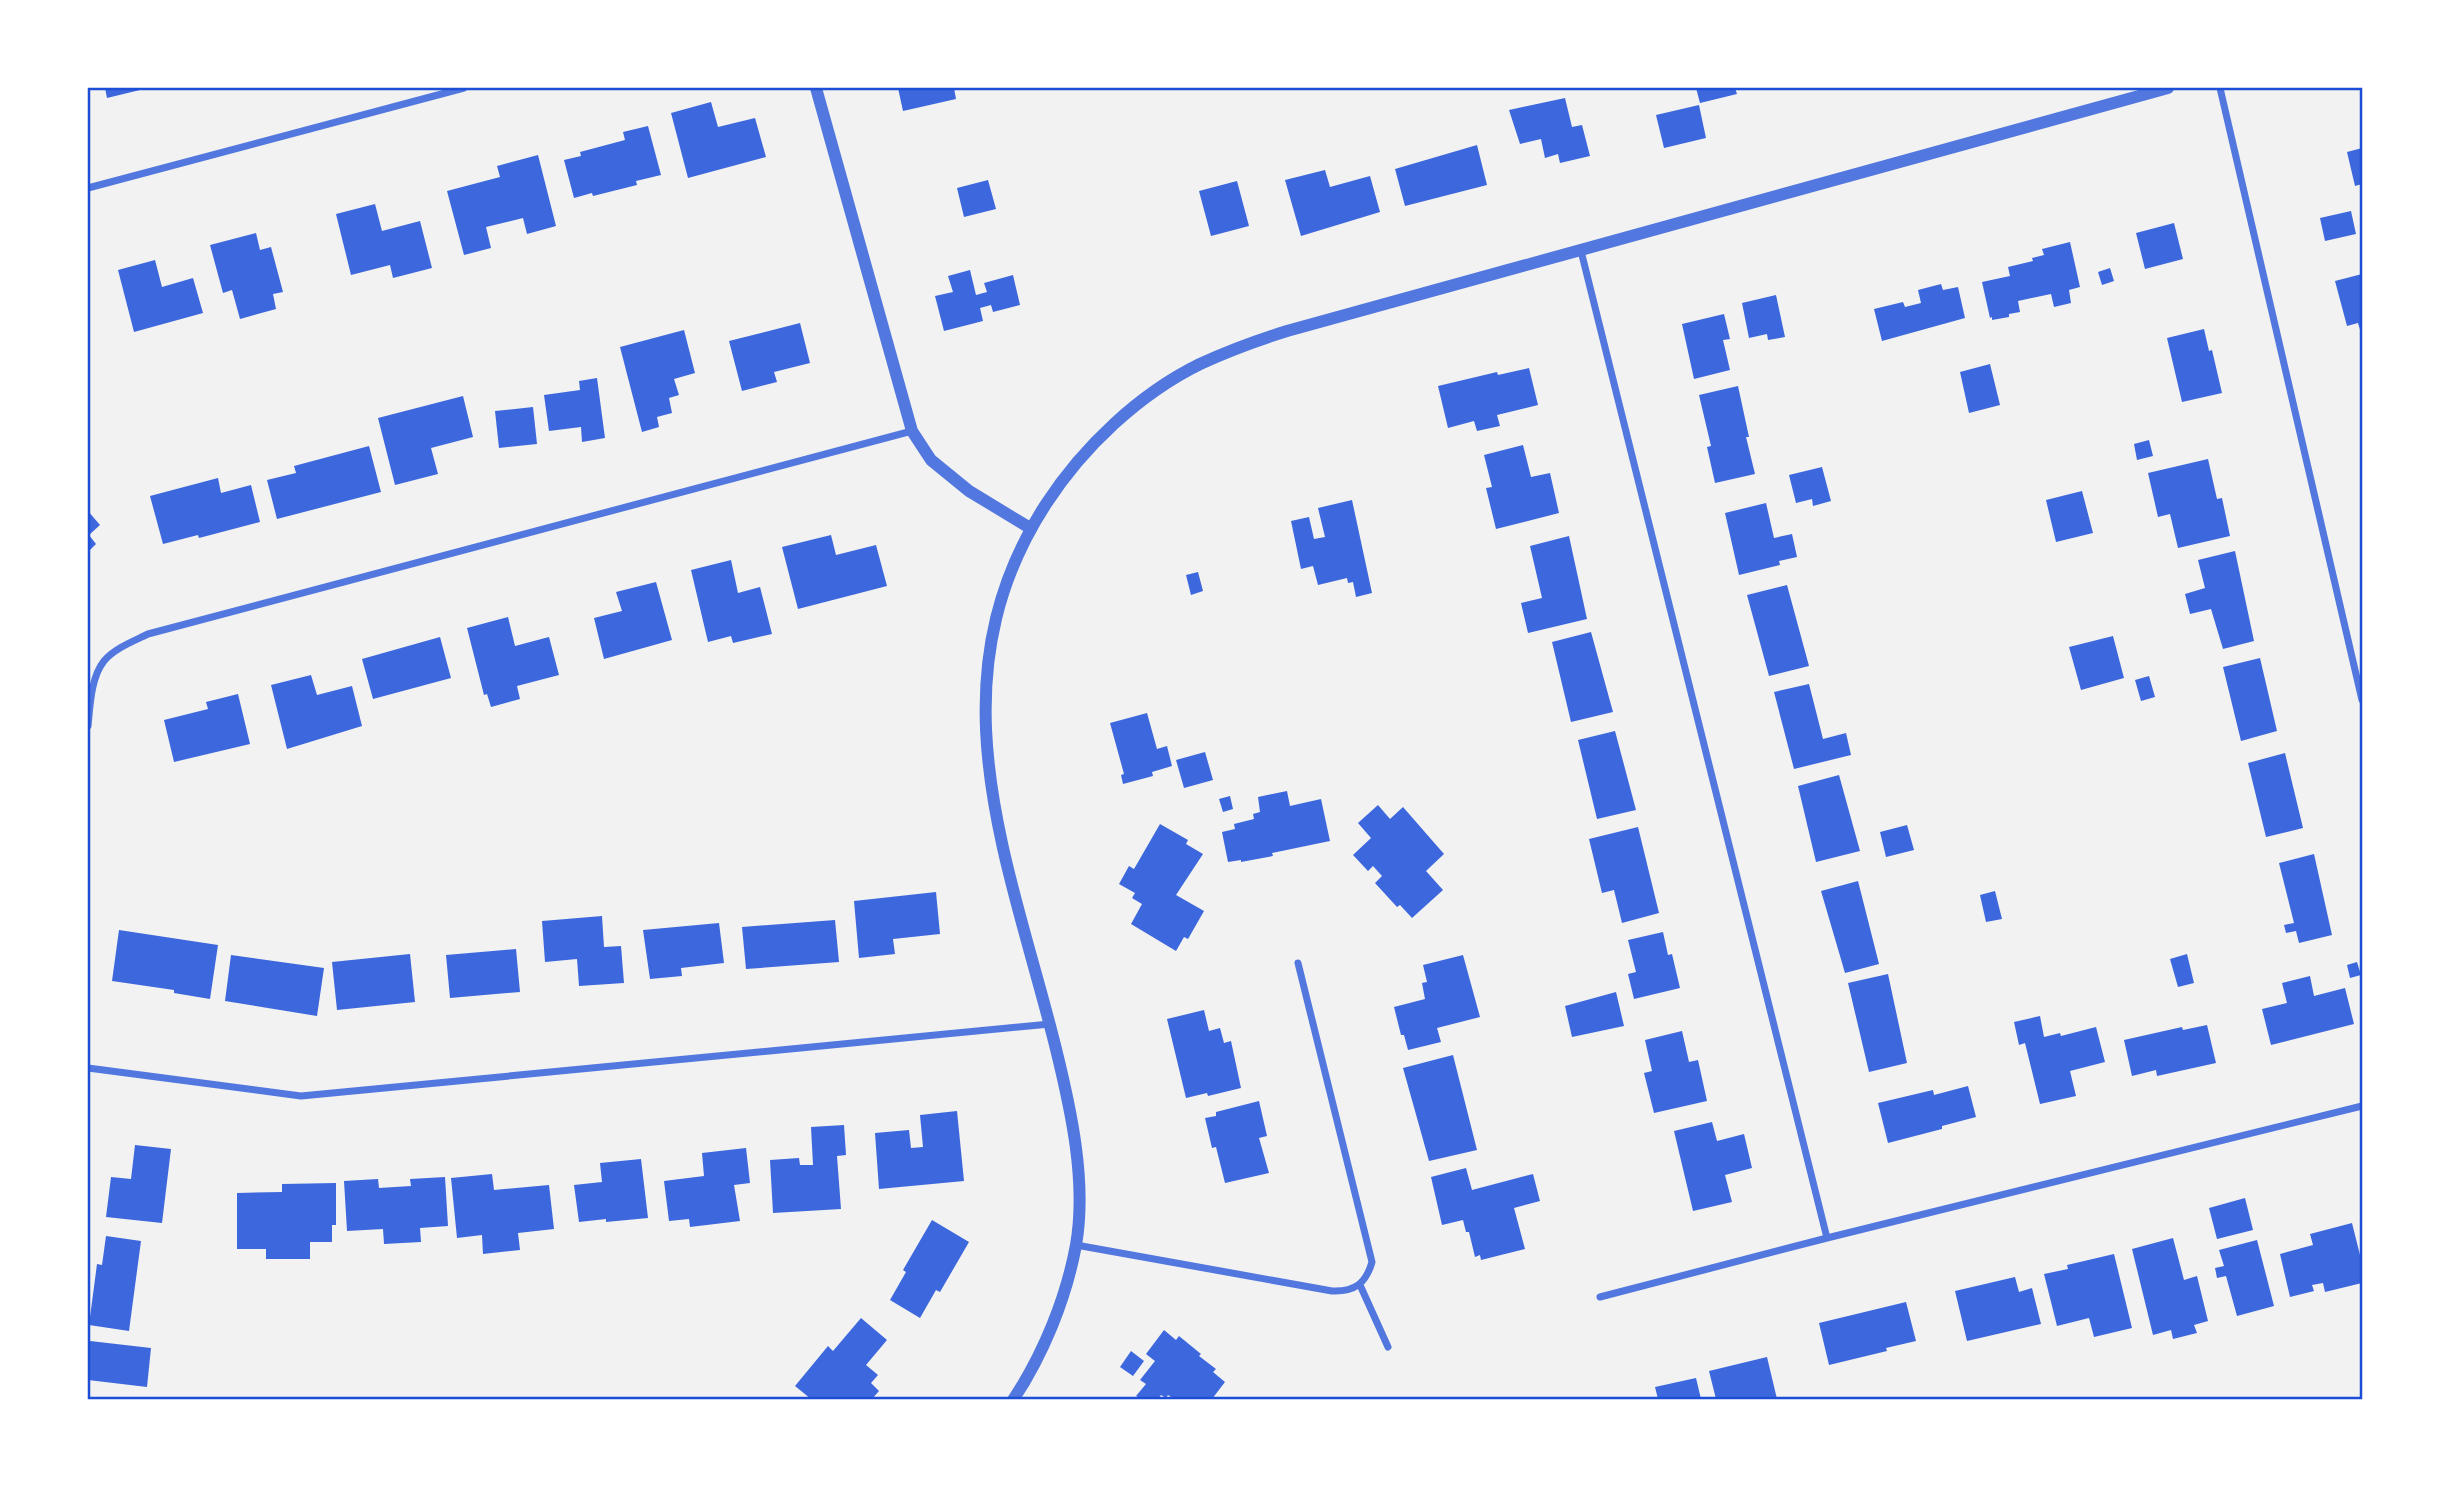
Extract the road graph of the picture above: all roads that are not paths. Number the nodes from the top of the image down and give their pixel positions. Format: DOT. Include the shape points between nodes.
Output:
graph roads {
  1 [pos="464,88"];
  2 [pos="816,88"];
  3 [pos="2168,88"];
  4 [pos="2220,88"];
  5 [pos="88,188"];
  6 [pos="1581,251"];
  7 [pos="912,431"];
  8 [pos="1030,528"];
  9 [pos="2362,700"];
  10 [pos="88,726"];
  11 [pos="1298,963"];
  12 [pos="1050,1024"];
  13 [pos="88,1068"];
  14 [pos="2362,1106"];
  15 [pos="1827,1238"];
  16 [pos="1076,1245"];
  17 [pos="1360,1285"];
  18 [pos="1600,1297"];
  19 [pos="1388,1348"];
  20 [pos="1013,1399"];
  1 -- 5 [label="street"];
  2 -- 7 [label="street"];
  3 -- 6 [label="street"];
  4 -- 9 [label="street"];
  6 -- 8 [label="street" via="1287,331 1199,365 1146,397 1100,438 1062,479"];
  6 -- 15 [label="street"];
  7 -- 8 [label="street" via="930,460 969,491"];
  7 -- 10 [label="street" via="148,635 104,661"];
  8 -- 12 [label="street" via="995,622 984,724 1000,839"];
  11 -- 17 [label="street" via="1372,1262"];
  12 -- 13 [label="street" via="301,1096"];
  12 -- 16 [label="street" via="1071,1112 1078,1166"];
  14 -- 15 [label="street"];
  15 -- 18 [label="street"];
  16 -- 17 [label="street" via="1332,1291 1347,1292"];
  16 -- 20 [label="street" via="1048,1335"];
  17 -- 19 [label="street"];
}
